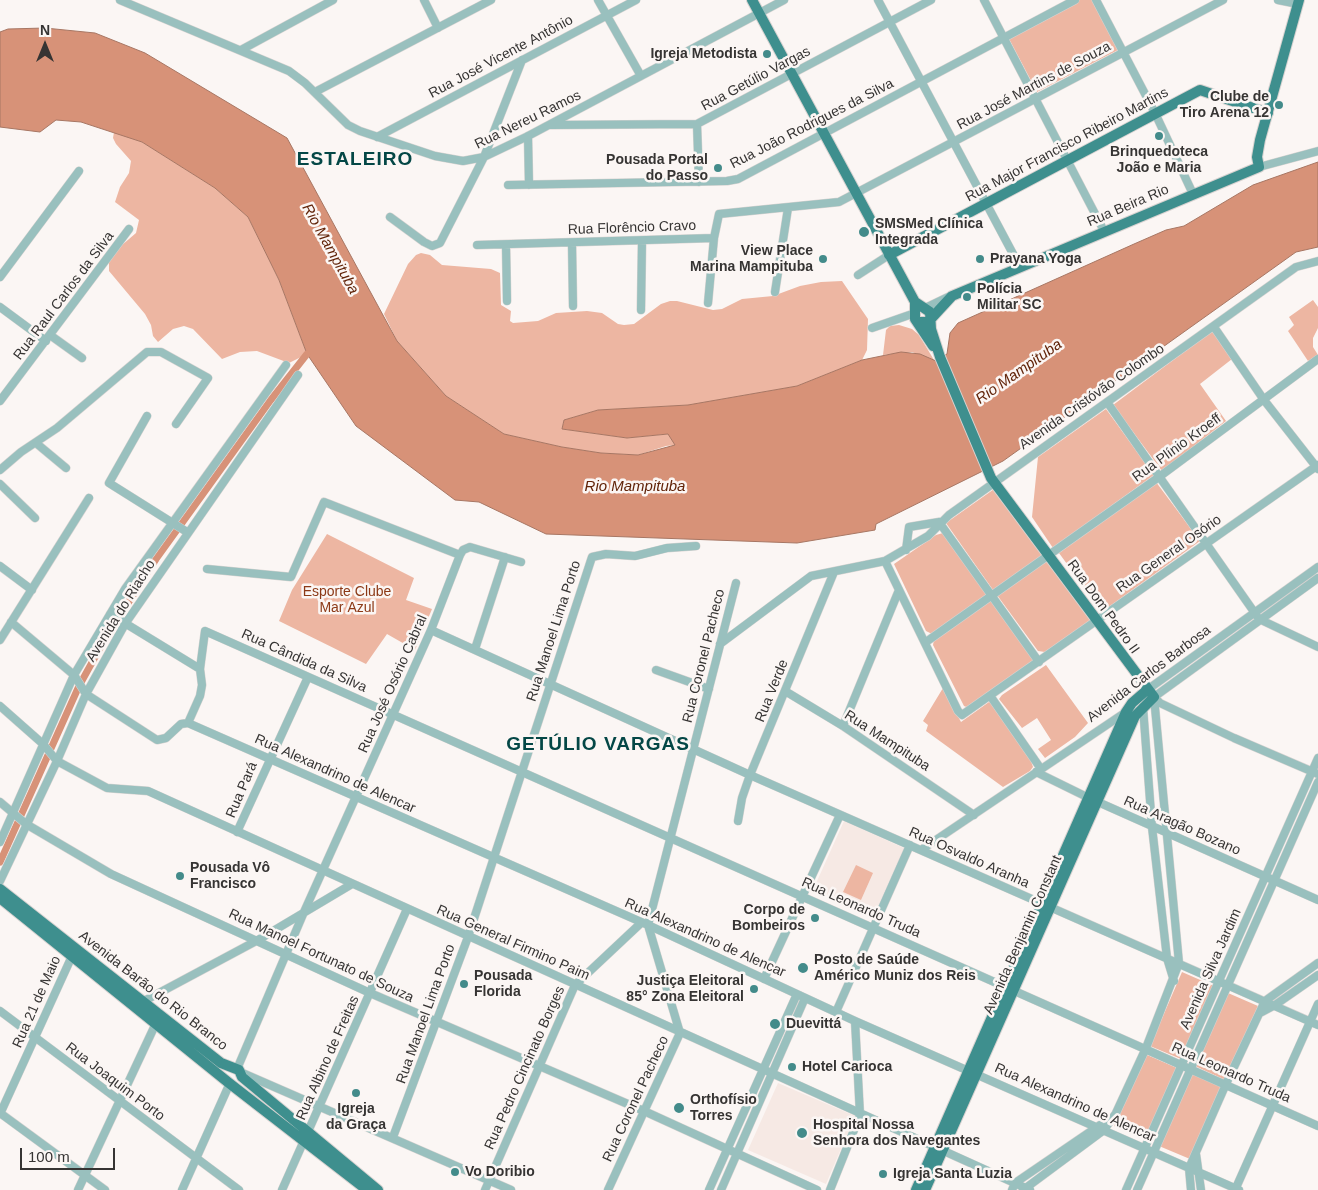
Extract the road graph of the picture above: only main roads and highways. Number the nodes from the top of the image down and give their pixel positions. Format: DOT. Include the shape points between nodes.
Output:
graph roads {
  1 [pos="752,0"];
  2 [pos="1299,2"];
  3 [pos="1268,113"];
  4 [pos="888,255"];
  5 [pos="916,312"];
  6 [pos="930,320"];
  7 [pos="940,358"];
  8 [pos="1150,693"];
  9 [pos="1126,712"];
  10 [pos="1113,770"];
  11 [pos="1094,801"];
  12 [pos="0,889"];
  13 [pos="0,898"];
  14 [pos="158,1019"];
  15 [pos="238,1071"];
  16 [pos="230,1083"];
  17 [pos="306,1137"];
  18 [pos="938,1150"];
  19 [pos="367,1190"];
  20 [pos="378,1190"];
  21 [pos="916,1190"];
  22 [pos="925,1190"];
  1 -- 4 [label="main road"];
  2 -- 3 [label="main road"];
  3 -- 4 [label="main road, Rua Major Francisco Ribeiro Martins" via="1202,89"];
  3 -- 6 [label="main road, Rua Beira Rio" via="1259,147 1259,167 952,296"];
  4 -- 5 [label="main road"];
  5 -- 6 [label="main road" via="924,324"];
  5 -- 6 [label="main road" via="925,308 931,313"];
  5 -- 7 [label="main road"];
  6 -- 7 [label="main road"];
  7 -- 8 [label="main road, Rua Dom Pedro II" via="995,483"];
  8 -- 9 [label="main road, Avenida Carlos Barbosa" via="1132,703"];
  8 -- 10 [label="main road, Avenida Benjamin Constant" via="1135,716"];
  8 -- 10 [label="main road" via="1133,712 1113,760"];
  9 -- 11 [label="main road, Avenida Benjamin Constant"];
  10 -- 11 [label="main road, Avenida Benjamin Constant"];
  11 -- 18 [label="main road, Avenida Benjamin Constant"];
  12 -- 14 [label="main road, Avenida Barão do Rio Branco" via="144,1000"];
  13 -- 14 [label="main road, Avenida Barão do Rio Branco"];
  14 -- 15 [label="main road, Avenida Barão do Rio Branco"];
  14 -- 16 [label="main road, Avenida Barão do Rio Branco"];
  15 -- 16 [label="main road" via="238,1083"];
  15 -- 17 [label="main road, Avenida Barão do Rio Branco"];
  16 -- 17 [label="main road, Avenida Barão do Rio Branco"];
  17 -- 19 [label="main road, Avenida Barão do Rio Branco"];
  17 -- 20 [label="main road, Avenida Barão do Rio Branco"];
  18 -- 21 [label="main road, Avenida Benjamin Constant"];
  18 -- 22 [label="main road, Avenida Benjamin Constant"];
}
